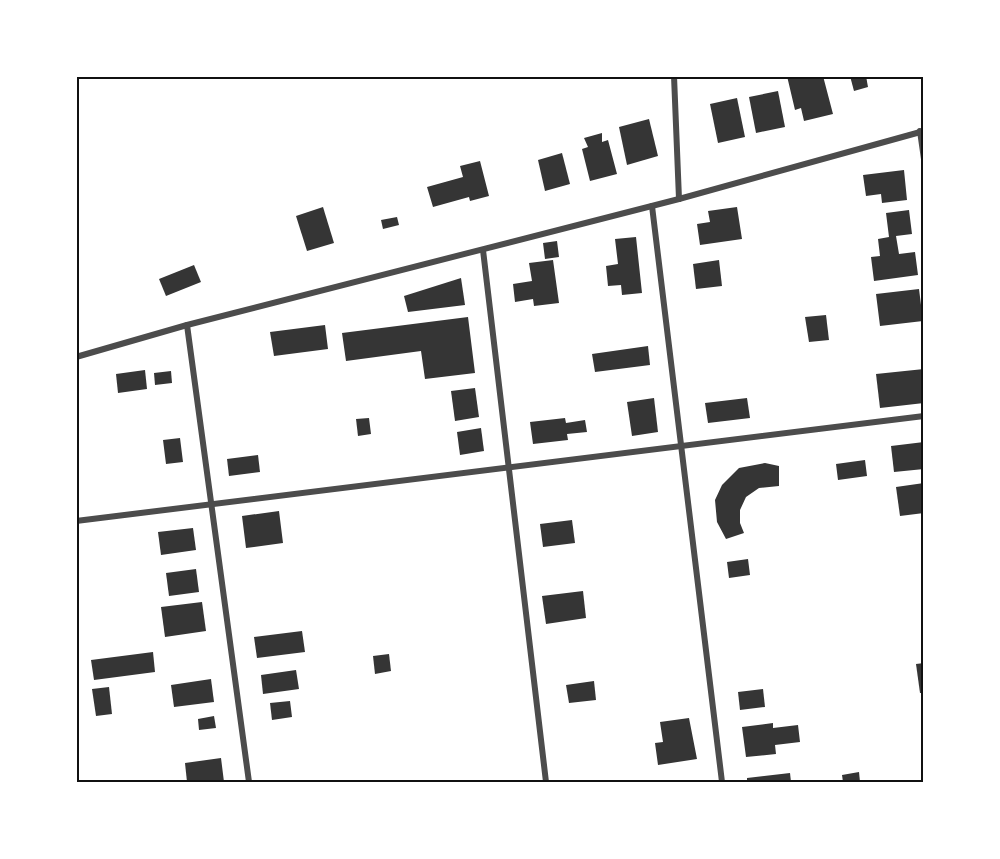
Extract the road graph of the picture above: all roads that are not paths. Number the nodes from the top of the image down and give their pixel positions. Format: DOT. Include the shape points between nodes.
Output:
graph roads {
  1 [pos="674,76"];
  2 [pos="922,131"];
  3 [pos="924,159"];
  4 [pos="679,199"];
  5 [pos="652,206"];
  6 [pos="483,250"];
  7 [pos="187,325"];
  8 [pos="76,357"];
  9 [pos="924,416"];
  10 [pos="681,447"];
  11 [pos="509,468"];
  12 [pos="212,504"];
  13 [pos="76,521"];
  14 [pos="249,783"];
  15 [pos="546,783"];
  16 [pos="722,783"];
  1 -- 4 [label="street"];
  2 -- 3 [label="street"];
  2 -- 4 [label="street"];
  4 -- 5 [label="street"];
  5 -- 6 [label="street"];
  5 -- 10 [label="street"];
  6 -- 7 [label="street"];
  6 -- 11 [label="street"];
  7 -- 8 [label="street"];
  7 -- 12 [label="street"];
  9 -- 10 [label="street"];
  10 -- 11 [label="street"];
  10 -- 16 [label="street"];
  11 -- 12 [label="street"];
  11 -- 15 [label="street"];
  12 -- 13 [label="street"];
  12 -- 14 [label="street"];
}
